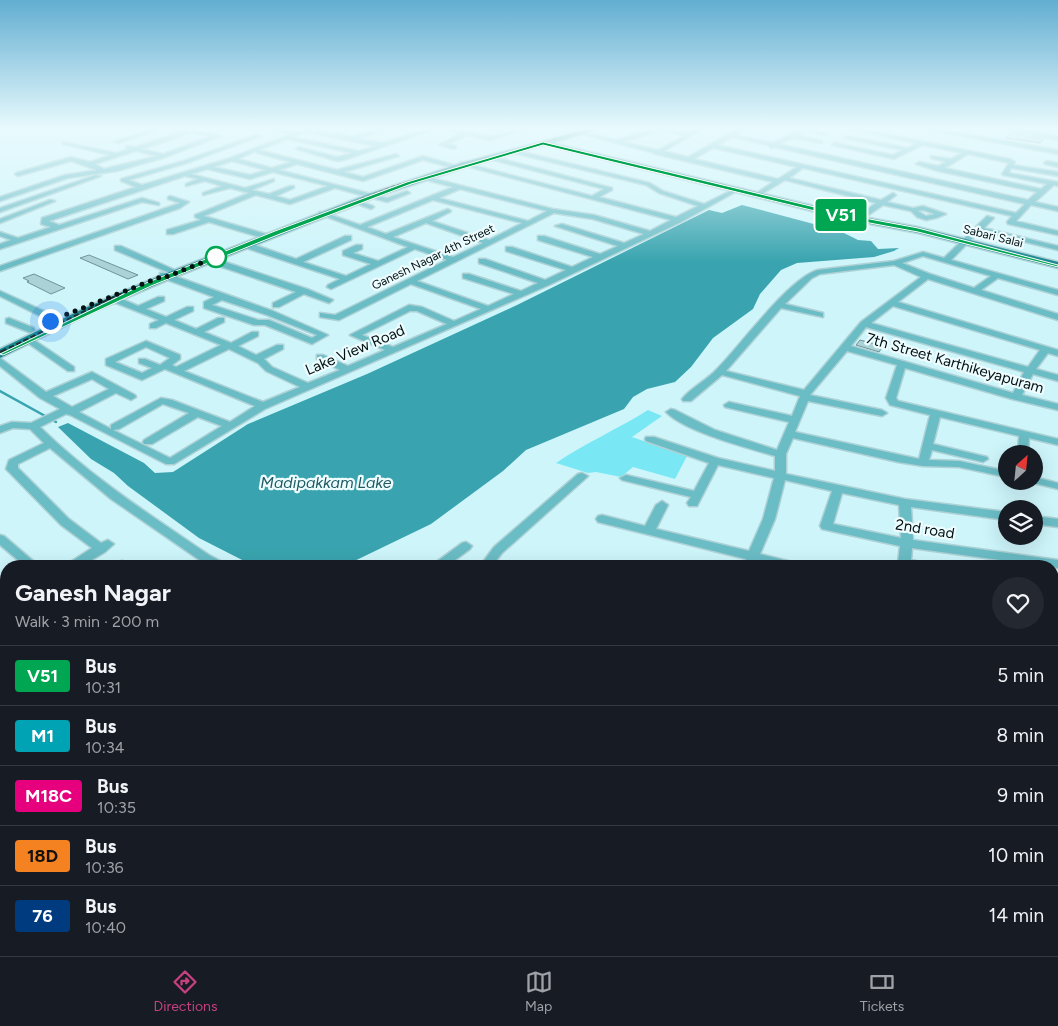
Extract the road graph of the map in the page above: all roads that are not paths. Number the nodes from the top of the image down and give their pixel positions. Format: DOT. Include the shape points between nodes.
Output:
graph roads {
  1 [pos="23,173"];
  2 [pos="100,173"];
  3 [pos="149,173"];
  4 [pos="189,173"];
  5 [pos="231,173"];
  6 [pos="263,173"];
  7 [pos="287,173"];
  8 [pos="337,173"];
  9 [pos="341,173"];
  10 [pos="382,173"];
  11 [pos="439,173"];
  12 [pos="440,173"];
  13 [pos="489,173"];
  14 [pos="547,173"];
  15 [pos="601,173"];
  16 [pos="664,173"];
  17 [pos="746,173"];
  18 [pos="792,173"];
  19 [pos="830,173"];
  20 [pos="895,173"];
  21 [pos="955,173"];
  22 [pos="1006,173"];
  23 [pos="18,174"];
  24 [pos="185,174"];
  25 [pos="424,178"];
  26 [pos="205,179"];
  27 [pos="272,180"];
  28 [pos="780,180"];
  29 [pos="316,181"];
  30 [pos="1056,184"];
  31 [pos="188,185"];
  32 [pos="230,186"];
  33 [pos="335,186"];
  34 [pos="459,186"];
  35 [pos="142,187"];
  36 [pos="292,187"];
  37 [pos="245,190"];
  38 [pos="736,190"];
  39 [pos="1042,191"];
  40 [pos="20,192"];
  41 [pos="255,193"];
  42 [pos="407,193"];
  43 [pos="205,194"];
  44 [pos="756,194"];
  45 [pos="893,195"];
  46 [pos="37,197"];
  47 [pos="268,197"];
  48 [pos="170,198"];
  49 [pos="432,198"];
  50 [pos="593,198"];
  51 [pos="0,199"];
  52 [pos="370,200"];
  53 [pos="883,202"];
  54 [pos="1029,203"];
  55 [pos="156,204"];
  56 [pos="704,206"];
  57 [pos="119,208"];
  58 [pos="1058,209"];
  59 [pos="0,210"];
  60 [pos="913,210"];
  61 [pos="553,211"];
  62 [pos="128,212"];
  63 [pos="322,214"];
  64 [pos="454,218"];
  65 [pos="990,218"];
  66 [pos="1014,218"];
  67 [pos="860,219"];
  68 [pos="207,220"];
  69 [pos="678,220"];
  70 [pos="0,221"];
  71 [pos="426,221"];
  72 [pos="529,223"];
  73 [pos="559,226"];
  74 [pos="59,227"];
  75 [pos="361,228"];
  76 [pos="980,229"];
  77 [pos="170,232"];
  78 [pos="1058,233"];
  79 [pos="0,234"];
  80 [pos="650,234"];
  81 [pos="263,236"];
  82 [pos="386,237"];
  83 [pos="348,238"];
  84 [pos="541,238"];
  85 [pos="18,240"];
  86 [pos="489,242"];
  87 [pos="966,242"];
  88 [pos="246,245"];
  89 [pos="625,246"];
  90 [pos="0,247"];
  91 [pos="360,247"];
  92 [pos="414,247"];
  93 [pos="118,248"];
  94 [pos="1058,248"];
  95 [pos="509,249"];
  96 [pos="600,257"];
  97 [pos="210,260"];
  98 [pos="454,260"];
  99 [pos="946,260"];
  100 [pos="482,261"];
  101 [pos="296,262"];
  102 [pos="895,263"];
  103 [pos="378,264"];
  104 [pos="1058,264"];
  105 [pos="0,269"];
  106 [pos="573,270"];
  107 [pos="167,274"];
  108 [pos="998,275"];
  109 [pos="466,276"];
  110 [pos="927,276"];
  111 [pos="347,279"];
  112 [pos="410,281"];
  113 [pos="546,283"];
  114 [pos="332,286"];
  115 [pos="304,291"];
  116 [pos="975,291"];
  117 [pos="1058,293"];
  118 [pos="521,294"];
  119 [pos="3,297"];
  120 [pos="221,297"];
  121 [pos="114,299"];
  122 [pos="161,299"];
  123 [pos="329,300"];
  124 [pos="892,303"];
  125 [pos="276,305"];
  126 [pos="779,305"];
  127 [pos="138,309"];
  128 [pos="190,309"];
  129 [pos="488,309"];
  130 [pos="323,315"];
  131 [pos="820,315"];
  132 [pos="1058,317"];
  133 [pos="166,320"];
  134 [pos="221,320"];
  135 [pos="9,321"];
  136 [pos="56,322"];
  137 [pos="455,324"];
  138 [pos="864,324"];
  139 [pos="153,326"];
  140 [pos="196,332"];
  141 [pos="29,334"];
  142 [pos="255,334"];
  143 [pos="0,343"];
  144 [pos="230,345"];
  145 [pos="280,347"];
  146 [pos="844,347"];
  147 [pos="393,350"];
  148 [pos="1045,350"];
  149 [pos="1058,353"];
  150 [pos="0,354"];
  151 [pos="320,357"];
  152 [pos="256,359"];
  153 [pos="0,361"];
  154 [pos="142,361"];
  155 [pos="902,364"];
  156 [pos="163,367"];
  157 [pos="71,369"];
  158 [pos="178,370"];
  159 [pos="349,370"];
  160 [pos="1030,370"];
  161 [pos="720,372"];
  162 [pos="1058,378"];
  163 [pos="308,387"];
  164 [pos="116,389"];
  165 [pos="44,396"];
  166 [pos="806,396"];
  167 [pos="131,397"];
  168 [pos="1016,397"];
  169 [pos="891,398"];
  170 [pos="687,399"];
  171 [pos="729,405"];
  172 [pos="263,406"];
  173 [pos="1058,407"];
  174 [pos="66,412"];
  175 [pos="671,412"];
  176 [pos="197,413"];
  177 [pos="882,413"];
  178 [pos="936,413"];
  179 [pos="794,420"];
  180 [pos="36,424"];
  181 [pos="228,426"];
  182 [pos="115,427"];
  183 [pos="0,430"];
  184 [pos="791,434"];
  185 [pos="1024,434"];
  186 [pos="650,439"];
  187 [pos="148,442"];
  188 [pos="1058,442"];
  189 [pos="50,444"];
  190 [pos="1023,445"];
  191 [pos="927,446"];
  192 [pos="782,454"];
  193 [pos="983,459"];
  194 [pos="715,461"];
  195 [pos="923,463"];
  196 [pos="998,472"];
  197 [pos="582,476"];
  198 [pos="780,476"];
  199 [pos="626,478"];
  200 [pos="1043,482"];
  201 [pos="1058,486"];
  202 [pos="838,489"];
  203 [pos="904,503"];
  204 [pos="662,505"];
  205 [pos="998,515"];
  206 [pos="602,519"];
  207 [pos="1043,521"];
  208 [pos="1058,523"];
  209 [pos="650,531"];
  210 [pos="0,539"];
  211 [pos="907,543"];
  212 [pos="466,546"];
  213 [pos="26,560"];
  214 [pos="82,560"];
  215 [pos="209,560"];
  216 [pos="447,560"];
  217 [pos="490,560"];
  218 [pos="748,560"];
  219 [pos="751,560"];
  220 [pos="905,560"];
  221 [pos="988,560"];
  1 -- 23 [label="street"];
  2 -- 40 [label="street" via="67,176"];
  2 -- 46 [label="street"];
  3 -- 35 [label="street" via="123,180"];
  4 -- 24 [label="street"];
  5 -- 6 [label="street" via="250,177"];
  7 -- 29 [label="street"];
  8 -- 29 [label="street"];
  9 -- 10 [label="street" via="367,178"];
  11 -- 25 [label="main road"];
  12 -- 52 [label="main road"];
  13 -- 50 [label="street"];
  14 -- 50 [label="street" via="610,189"];
  15 -- 56 [label="street" via="648,184 657,191"];
  16 -- 38 [label="main road, Sabari Salai"];
  17 -- 28 [label="street"];
  18 -- 28 [label="street"];
  19 -- 66 [label="street"];
  20 -- 54 [label="street"];
  21 -- 39 [label="street"];
  22 -- 30 [label="street"];
  24 -- 26 [label="street"];
  24 -- 35 [label="street"];
  25 -- 34 [label="street"];
  25 -- 52 [label="main road"];
  26 -- 31 [label="street"];
  26 -- 32 [label="street"];
  27 -- 37 [label="street"];
  28 -- 44 [label="street"];
  28 -- 53 [label="street"];
  29 -- 33 [label="street"];
  30 -- 39 [label="street"];
  32 -- 37 [label="street"];
  32 -- 43 [label="street"];
  33 -- 47 [label="street" via="290,202"];
  33 -- 52 [label="street"];
  34 -- 49 [label="street"];
  34 -- 61 [label="street"];
  35 -- 74 [label="street" via="44,222"];
  36 -- 47 [label="street"];
  37 -- 41 [label="street"];
  38 -- 44 [label="main road, Sabari Salai"];
  38 -- 56 [label="street, Lake View Road"];
  39 -- 54 [label="street"];
  40 -- 46 [label="street"];
  40 -- 51 [label="street"];
  41 -- 47 [label="street"];
  41 -- 68 [label="street" via="197,216"];
  42 -- 52 [label="street" via="387,200"];
  44 -- 67 [label="main road, Sabari Salai"];
  45 -- 53 [label="street"];
  46 -- 59 [label="street"];
  46 -- 70 [label="street" via="56,202"];
  48 -- 105 [label="street" via="186,202"];
  49 -- 72 [label="street"];
  49 -- 75 [label="street"];
  50 -- 69 [label="street"];
  52 -- 63 [label="main road"];
  52 -- 63 [label="main road"];
  53 -- 60 [label="street"];
  53 -- 67 [label="street"];
  54 -- 58 [label="street"];
  54 -- 66 [label="street"];
  55 -- 57 [label="street" via="142,200"];
  56 -- 69 [label="street, Lake View Road"];
  57 -- 62 [label="street"];
  57 -- 74 [label="street"];
  61 -- 72 [label="street, Ganesh Nagar 4th Street"];
  61 -- 80 [label="street" via="594,217"];
  63 -- 75 [label="street"];
  63 -- 81 [label="main road"];
  63 -- 88 [label="main road"];
  64 -- 71 [label="street" via="445,213"];
  65 -- 76 [label="street"];
  66 -- 78 [label="street"];
  67 -- 87 [label="main road, Sabari Salai"];
  68 -- 77 [label="street"];
  68 -- 81 [label="street"];
  69 -- 80 [label="street, Lake View Road"];
  71 -- 82 [label="street"];
  71 -- 86 [label="street"];
  72 -- 86 [label="street, Ganesh Nagar 4th Street"];
  73 -- 89 [label="street"];
  74 -- 85 [label="street"];
  75 -- 82 [label="street"];
  76 -- 87 [label="street"];
  76 -- 94 [label="street"];
  79 -- 85 [label="street"];
  80 -- 89 [label="street, Lake View Road"];
  81 -- 107 [label="main road"];
  82 -- 92 [label="street"];
  83 -- 101 [label="street"];
  84 -- 96 [label="street"];
  85 -- 90 [label="street"];
  86 -- 98 [label="street, Ganesh Nagar 4th Street"];
  87 -- 99 [label="street"];
  87 -- 104 [label="main road, Sabari Salai"];
  88 -- 97 [label="main road"];
  88 -- 101 [label="street"];
  89 -- 96 [label="street, Lake View Road"];
  91 -- 103 [label="street" via="346,253"];
  92 -- 98 [label="street"];
  92 -- 103 [label="street"];
  93 -- 107 [label="street"];
  95 -- 106 [label="street"];
  96 -- 106 [label="street, Lake View Road"];
  97 -- 107 [label="main road"];
  97 -- 115 [label="street"];
  98 -- 112 [label="street, Ganesh Nagar 4th Street"];
  99 -- 102 [label="street" via="922,254"];
  99 -- 108 [label="street"];
  100 -- 113 [label="street"];
  101 -- 111 [label="street"];
  102 -- 110 [label="street"];
  102 -- 126 [label="street" via="814,273"];
  103 -- 111 [label="street"];
  106 -- 113 [label="street, Lake View Road"];
  107 -- 120 [label="street"];
  107 -- 121 [label="main road"];
  107 -- 136 [label="main road"];
  108 -- 116 [label="street"];
  108 -- 117 [label="street"];
  109 -- 118 [label="street"];
  110 -- 116 [label="street"];
  110 -- 124 [label="street"];
  111 -- 114 [label="street"];
  112 -- 129 [label="street"];
  112 -- 130 [label="street, Ganesh Nagar 4th Street" via="336,318"];
  113 -- 118 [label="street, Lake View Road"];
  115 -- 123 [label="street"];
  115 -- 125 [label="street"];
  116 -- 132 [label="street"];
  118 -- 129 [label="street, Lake View Road"];
  119 -- 136 [label="street"];
  120 -- 120 [label="street" via="206,305 257,323 266,322 312,340 324,335"];
  121 -- 127 [label="street"];
  121 -- 136 [label="main road"];
  122 -- 127 [label="street"];
  124 -- 138 [label="street"];
  124 -- 148 [label="street"];
  126 -- 131 [label="street"];
  126 -- 161 [label="street"];
  127 -- 133 [label="street"];
  128 -- 133 [label="street"];
  129 -- 137 [label="street, Lake View Road"];
  133 -- 139 [label="street"];
  133 -- 140 [label="street"];
  134 -- 140 [label="street"];
  135 -- 141 [label="street"];
  136 -- 141 [label="main road"];
  137 -- 147 [label="street, Lake View Road"];
  137 -- 147 [label="street" via="410,308 354,335"];
  138 -- 146 [label="street"];
  138 -- 160 [label="street"];
  140 -- 144 [label="street"];
  141 -- 143 [label="main road"];
  141 -- 150 [label="main road"];
  141 -- 157 [label="street"];
  142 -- 144 [label="street"];
  144 -- 152 [label="street"];
  144 -- 158 [label="street"];
  145 -- 152 [label="street"];
  146 -- 155 [label="street, 7th Street Karthikeyapuram"];
  146 -- 166 [label="street"];
  147 -- 159 [label="street, Lake View Road"];
  148 -- 149 [label="street"];
  148 -- 160 [label="street"];
  151 -- 159 [label="street"];
  152 -- 163 [label="street" via="269,369"];
  153 -- 165 [label="street, Lake View Road"];
  154 -- 156 [label="street"];
  155 -- 168 [label="street, 7th Street Karthikeyapuram"];
  155 -- 169 [label="street"];
  156 -- 156 [label="street" via="142,376 109,363 109,360 146,344 177,358"];
  156 -- 158 [label="street"];
  158 -- 172 [label="street"];
  159 -- 163 [label="street, Lake View Road"];
  160 -- 162 [label="street"];
  160 -- 168 [label="street"];
  161 -- 166 [label="street"];
  161 -- 170 [label="street"];
  163 -- 172 [label="street, Lake View Road"];
  164 -- 165 [label="street" via="92,375"];
  164 -- 167 [label="street"];
  164 -- 174 [label="street"];
  165 -- 174 [label="street, Lake View Road"];
  166 -- 177 [label="street"];
  166 -- 179 [label="street"];
  168 -- 173 [label="street, 7th Street Karthikeyapuram"];
  169 -- 178 [label="street" via="894,404"];
  171 -- 179 [label="street"];
  172 -- 181 [label="street, Lake View Road"];
  174 -- 180 [label="street"];
  174 -- 181 [label="street, Lake View Road" via="170,462"];
  175 -- 192 [label="street" via="711,434"];
  176 -- 181 [label="street"];
  176 -- 182 [label="street" via="161,401"];
  176 -- 187 [label="street"];
  178 -- 185 [label="street"];
  178 -- 191 [label="street"];
  179 -- 184 [label="street"];
  180 -- 183 [label="street" via="12,424"];
  180 -- 189 [label="street"];
  184 -- 192 [label="street"];
  184 -- 195 [label="street"];
  185 -- 188 [label="street"];
  185 -- 190 [label="street"];
  186 -- 194 [label="street"];
  189 -- 214 [label="street" via="18,458 12,469 65,522 104,546"];
  189 -- 215 [label="street" via="115,496"];
  191 -- 193 [label="street"];
  191 -- 195 [label="street"];
  192 -- 198 [label="street"];
  194 -- 198 [label="street"];
  194 -- 199 [label="street" via="695,499"];
  195 -- 196 [label="street" via="958,464"];
  197 -- 217 [label="street"];
  198 -- 202 [label="street"];
  198 -- 219 [label="street" via="769,519"];
  200 -- 201 [label="street"];
  202 -- 203 [label="street"];
  202 -- 211 [label="street, 2nd road" via="826,526"];
  203 -- 205 [label="street"];
  203 -- 211 [label="street"];
  204 -- 209 [label="street"];
  206 -- 209 [label="street"];
  207 -- 208 [label="street"];
  209 -- 218 [label="street"];
  210 -- 213 [label="street"];
  211 -- 220 [label="street"];
  211 -- 221 [label="street, 2nd road"];
  212 -- 216 [label="street"];
}
